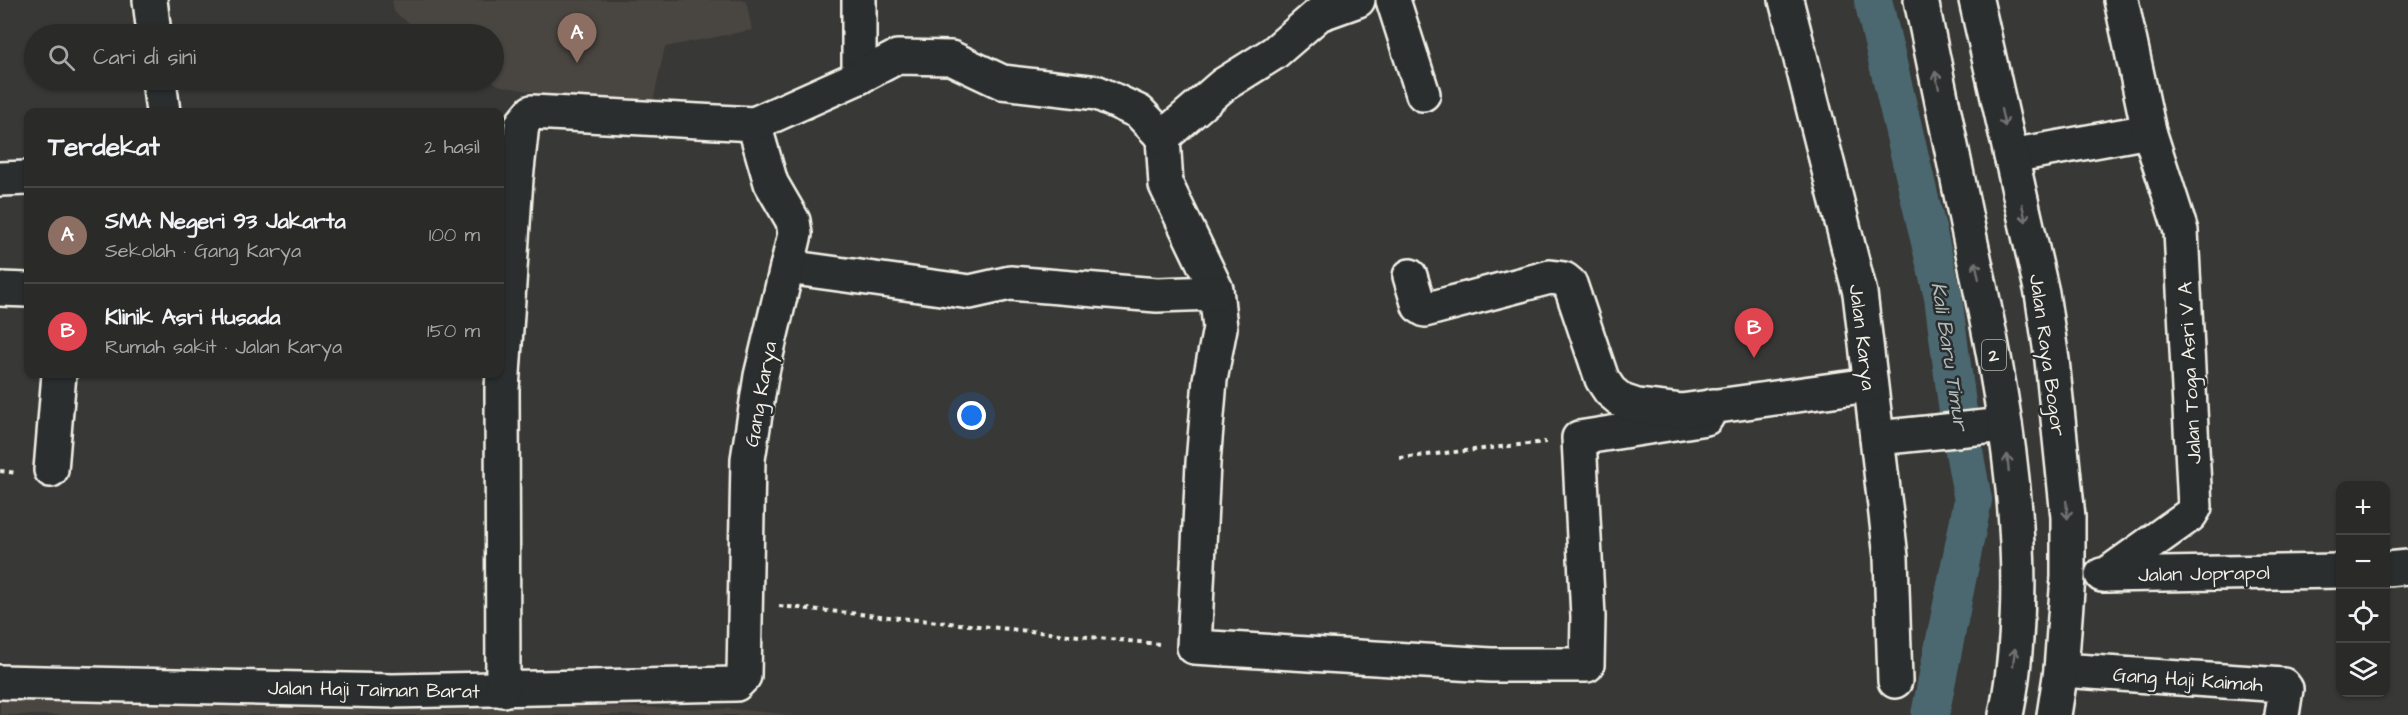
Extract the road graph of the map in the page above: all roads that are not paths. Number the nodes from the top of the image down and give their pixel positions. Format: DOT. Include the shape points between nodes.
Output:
graph roads {
  1 [pos="150,0"];
  2 [pos="859,0"];
  3 [pos="1358,0"];
  4 [pos="1393,0"];
  5 [pos="1785,0"];
  6 [pos="1921,0"];
  7 [pos="1976,0"];
  8 [pos="2121,0"];
  9 [pos="1316,7"];
  10 [pos="153,24"];
  11 [pos="859,77"];
  12 [pos="160,90"];
  13 [pos="1423,94"];
  14 [pos="162,108"];
  15 [pos="754,124"];
  16 [pos="2149,131"];
  17 [pos="1163,137"];
  18 [pos="2011,156"];
  19 [pos="0,178"];
  20 [pos="24,178"];
  21 [pos="508,180"];
  22 [pos="786,267"];
  23 [pos="1410,276"];
  24 [pos="0,289"];
  25 [pos="24,290"];
  26 [pos="1216,293"];
  27 [pos="504,319"];
  28 [pos="58,378"];
  29 [pos="502,378"];
  30 [pos="1869,385"];
  31 [pos="1713,406"];
  32 [pos="1996,426"];
  33 [pos="1877,438"];
  34 [pos="51,470"];
  35 [pos="2408,567"];
  36 [pos="2390,569"];
  37 [pos="2336,571"];
  38 [pos="2106,575"];
  39 [pos="2068,577"];
  40 [pos="2061,670"];
  41 [pos="744,676"];
  42 [pos="1895,681"];
  43 [pos="0,682"];
  44 [pos="503,690"];
  45 [pos="2006,715"];
  46 [pos="2054,715"];
  47 [pos="2282,715"];
  1 -- 10 [label="main road"];
  2 -- 11 [label="main road"];
  3 -- 9 [label="main road"];
  4 -- 13 [label="main road"];
  5 -- 30 [label="main road, Jalan Karya" via="1860,293"];
  32 -- 6 [label="main road, 2, one-way" via="1992,342"];
  7 -- 18 [label="main road, Jalan Raya Bogor, one-way"];
  8 -- 16 [label="main road"];
  9 -- 17 [label="main road" via="1274,53 1223,86"];
  11 -- 15 [label="main road"];
  11 -- 17 [label="main road" via="897,57 951,58 1002,82 1098,93 1139,112"];
  12 -- 14 [label="main road"];
  15 -- 21 [label="main road" via="532,112 522,124"];
  15 -- 22 [label="main road, Gang Karya" via="776,194 795,228"];
  16 -- 18 [label="main road"];
  16 -- 38 [label="main road, Jalan Toga Asri V A" via="2181,231 2195,507 2190,515"];
  17 -- 26 [label="main road" via="1166,185"];
  18 -- 39 [label="main road, Jalan Raya Bogor, one-way" via="2042,293 2052,360 2068,517"];
  19 -- 20 [label="main road"];
  21 -- 27 [label="main road"];
  22 -- 26 [label="main road" via="970,292 1010,283 1157,295"];
  22 -- 41 [label="main road, Gang Karya" via="761,376 748,459"];
  23 -- 31 [label="main road" via="1419,306 1430,310 1550,277 1564,279 1570,284 1602,379 1610,391 1636,406 1681,411"];
  24 -- 25 [label="main road"];
  26 -- 31 [label="main road" via="1219,336 1210,380 1203,463 1194,647 1491,664 1587,665 1579,438 1706,418"];
  28 -- 34 [label="main road"];
  29 -- 44 [label="main road"];
  30 -- 31 [label="main road"];
  30 -- 33 [label="main road, Jalan Karya"];
  32 -- 33 [label="main road"];
  45 -- 32 [label="main road, 2, one-way" via="2019,596"];
  33 -- 42 [label="main road, Jalan Karya" via="1891,557"];
  35 -- 36 [label="main road"];
  37 -- 38 [label="main road, Jalan Joprapol"];
  38 -- 39 [label="main road, Jalan Joprapol"];
  39 -- 40 [label="main road, Jalan Raya Bogor"];
  40 -- 46 [label="main road, Jalan Raya Bogor"];
  40 -- 47 [label="main road, Gang Haji Kaimah" via="2283,685 2286,689"];
  41 -- 44 [label="main road, Jalan Haji Taiman Barat" via="736,684"];
  43 -- 44 [label="main road, Jalan Haji Taiman Barat"];
}
